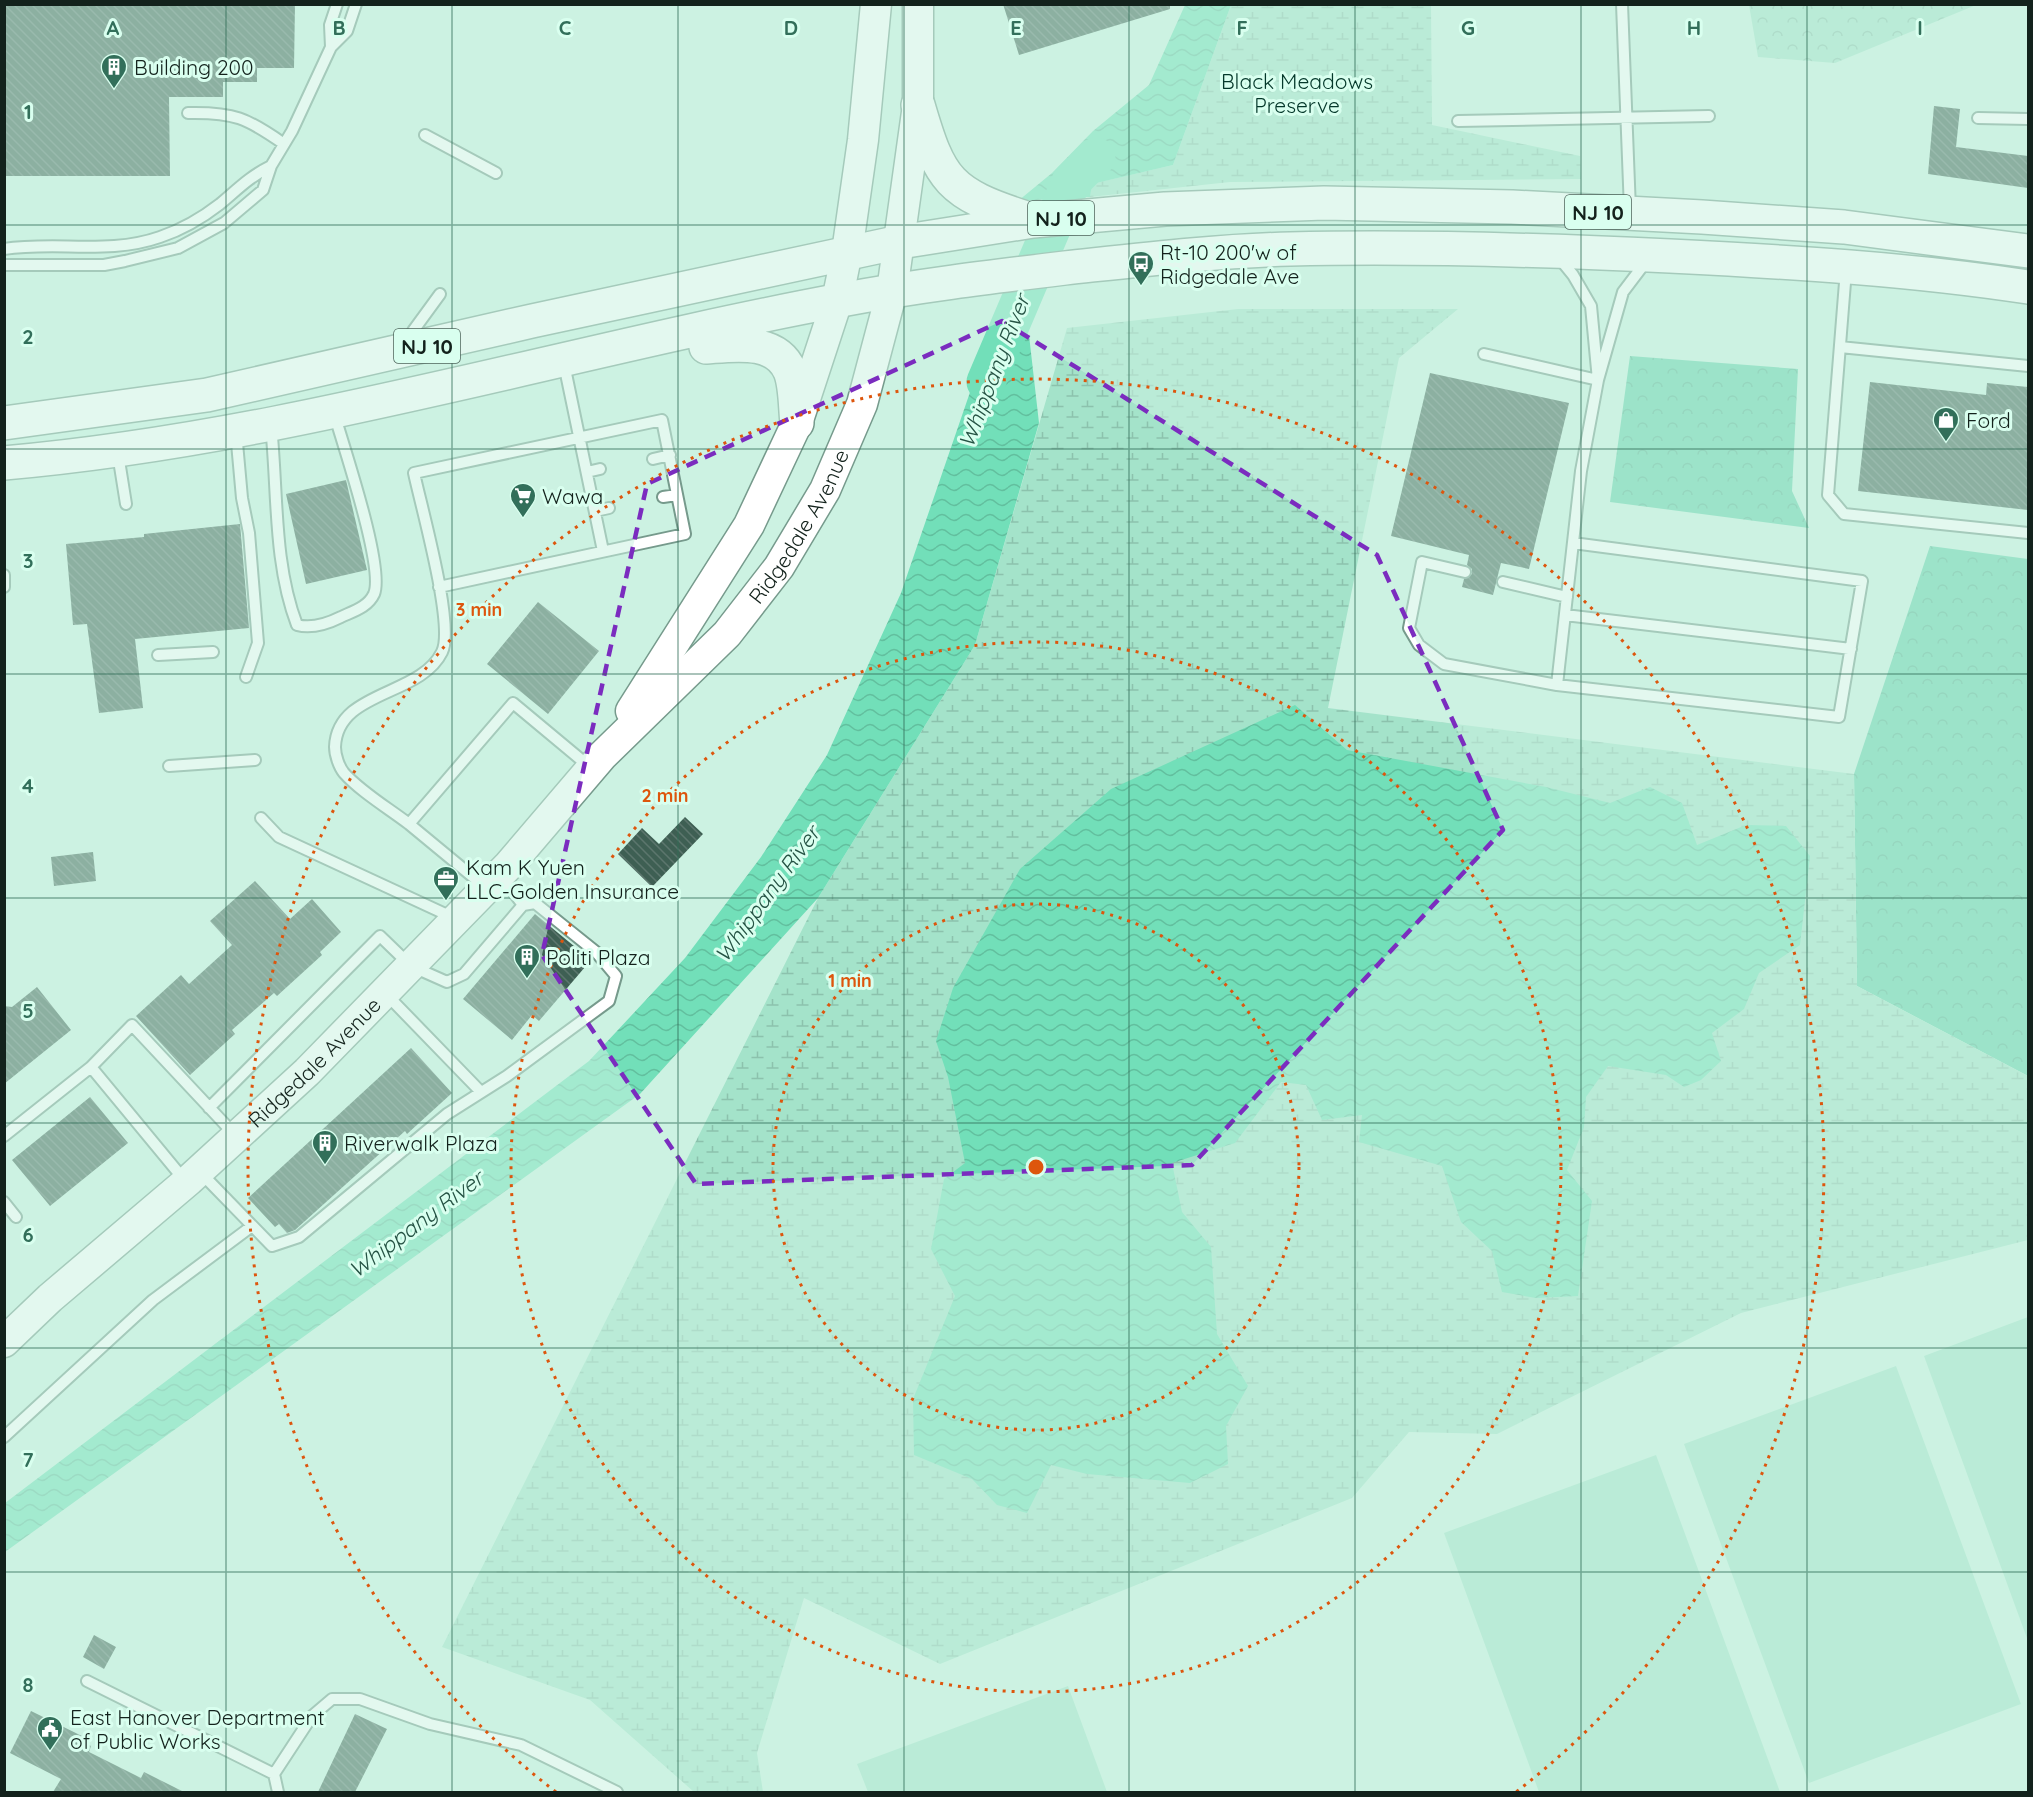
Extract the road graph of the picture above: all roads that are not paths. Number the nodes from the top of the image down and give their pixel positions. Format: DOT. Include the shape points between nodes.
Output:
graph roads {
  1 [pos="337,4"];
  2 [pos="356,4"];
  3 [pos="876,4"];
  4 [pos="918,4"];
  5 [pos="1622,4"];
  6 [pos="331,47"];
  7 [pos="918,105"];
  8 [pos="188,113"];
  9 [pos="1709,116"];
  10 [pos="1627,118"];
  11 [pos="1978,118"];
  12 [pos="2028,119"];
  13 [pos="1458,121"];
  14 [pos="425,135"];
  15 [pos="284,144"];
  16 [pos="271,166"];
  17 [pos="496,173"];
  18 [pos="1630,213"];
  19 [pos="1033,221"];
  20 [pos="900,242"];
  21 [pos="4,249"];
  22 [pos="1552,250"];
  23 [pos="2028,251"];
  24 [pos="846,252"];
  25 [pos="1651,255"];
  26 [pos="4,265"];
  27 [pos="1846,267"];
  28 [pos="2028,286"];
  29 [pos="892,291"];
  30 [pos="440,294"];
  31 [pos="837,301"];
  32 [pos="645,342"];
  33 [pos="1840,347"];
  34 [pos="417,348"];
  35 [pos="1484,354"];
  36 [pos="563,362"];
  37 [pos="2028,366"];
  38 [pos="1598,380"];
  39 [pos="334,413"];
  40 [pos="4,423"];
  41 [pos="797,423"];
  42 [pos="271,426"];
  43 [pos="236,432"];
  44 [pos="579,437"];
  45 [pos="117,450"];
  46 [pos="670,455"];
  47 [pos="653,459"];
  48 [pos="4,464"];
  49 [pos="600,469"];
  50 [pos="587,472"];
  51 [pos="677,495"];
  52 [pos="663,497"];
  53 [pos="126,504"];
  54 [pos="609,508"];
  55 [pos="595,511"];
  56 [pos="2028,533"];
  57 [pos="1573,543"];
  58 [pos="603,551"];
  59 [pos="1465,572"];
  60 [pos="4,575"];
  61 [pos="1503,582"];
  62 [pos="439,587"];
  63 [pos="4,588"];
  64 [pos="1567,597"];
  65 [pos="1565,615"];
  66 [pos="1851,649"];
  67 [pos="213,652"];
  68 [pos="158,655"];
  69 [pos="246,677"];
  70 [pos="1557,685"];
  71 [pos="255,760"];
  72 [pos="597,762"];
  73 [pos="169,766"];
  74 [pos="261,818"];
  75 [pos="409,824"];
  76 [pos="493,881"];
  77 [pos="523,905"];
  78 [pos="457,919"];
  79 [pos="411,966"];
  80 [pos="385,993"];
  81 [pos="91,1067"];
  82 [pos="481,1092"];
  83 [pos="209,1108"];
  84 [pos="4,1136"];
  85 [pos="236,1136"];
  86 [pos="193,1176"];
  87 [pos="4,1202"];
  88 [pos="16,1217"];
  89 [pos="252,1226"];
  90 [pos="8,1330"];
  91 [pos="4,1437"];
  92 [pos="87,1681"];
  93 [pos="274,1774"];
  94 [pos="278,1792"];
  95 [pos="617,1792"];
  1 -- 6 [label="lane" via="330,25"];
  2 -- 6 [label="lane" via="347,31"];
  3 -- 24 [label="main road, Ridgedale Avenue" via="865,129"];
  4 -- 7 [label="main road, Ridgedale Avenue"];
  5 -- 10 [label="lane"];
  6 -- 15 [label="lane"];
  7 -- 19 [label="main road" via="932,153 951,182 980,203"];
  7 -- 20 [label="main road, Ridgedale Avenue"];
  8 -- 15 [label="lane" via="235,115"];
  9 -- 10 [label="lane"];
  10 -- 13 [label="lane"];
  10 -- 18 [label="lane"];
  11 -- 12 [label="lane"];
  14 -- 17 [label="lane"];
  15 -- 16 [label="lane"];
  16 -- 21 [label="lane" via="250,176 219,205 161,237 130,246"];
  16 -- 26 [label="lane" via="263,190 243,209 178,248 104,265"];
  18 -- 19 [label="main road, NJ 10" via="1324,203 1165,208"];
  18 -- 23 [label="main road, NJ 10" via="1844,227"];
  19 -- 20 [label="main road, NJ 10"];
  20 -- 24 [label="main road, NJ 10"];
  20 -- 29 [label="main road, Ridgedale Avenue"];
  22 -- 25 [label="main road, NJ 10"];
  22 -- 29 [label="main road, NJ 10" via="1285,249 1154,258"];
  22 -- 38 [label="lane" via="1591,306"];
  24 -- 31 [label="main road, Ridgedale Avenue"];
  24 -- 34 [label="main road, NJ 10"];
  25 -- 27 [label="main road, NJ 10"];
  25 -- 38 [label="lane" via="1623,292"];
  27 -- 28 [label="main road, NJ 10"];
  27 -- 33 [label="lane"];
  29 -- 31 [label="main road, NJ 10"];
  29 -- 72 [label="main road, Ridgedale Avenue" via="862,404 825,490 779,567 727,634"];
  30 -- 34 [label="lane" via="413,331"];
  31 -- 32 [label="main road, NJ 10"];
  31 -- 41 [label="main road, Ridgedale Avenue"];
  32 -- 36 [label="main road, NJ 10"];
  32 -- 41 [label="main road" via="679,349 751,343 778,356 790,371"];
  33 -- 37 [label="lane"];
  33 -- 56 [label="lane" via="1828,495 1844,514"];
  34 -- 40 [label="main road, NJ 10" via="207,395"];
  35 -- 38 [label="lane"];
  36 -- 39 [label="main road, NJ 10"];
  36 -- 44 [label="lane"];
  38 -- 57 [label="lane" via="1581,471"];
  39 -- 42 [label="main road, NJ 10"];
  39 -- 42 [label="lane" via="369,541 375,592 367,605 308,628 297,625 287,599"];
  41 -- 72 [label="main road, Ridgedale Avenue" via="749,525"];
  42 -- 43 [label="main road, NJ 10"];
  43 -- 45 [label="main road, NJ 10"];
  43 -- 69 [label="lane" via="258,643"];
  44 -- 46 [label="lane" via="663,420"];
  44 -- 50 [label="lane"];
  44 -- 62 [label="lane" via="414,473"];
  45 -- 48 [label="main road, NJ 10"];
  45 -- 53 [label="lane"];
  46 -- 47 [label="lane"];
  46 -- 51 [label="lane"];
  49 -- 50 [label="lane"];
  50 -- 55 [label="lane"];
  51 -- 52 [label="lane"];
  51 -- 58 [label="lane" via="685,534"];
  54 -- 55 [label="lane"];
  55 -- 58 [label="lane"];
  57 -- 64 [label="lane"];
  57 -- 66 [label="lane" via="1862,581"];
  58 -- 62 [label="lane"];
  59 -- 70 [label="lane" via="1422,562 1409,628 1419,645 1444,664"];
  60 -- 63 [label="lane"];
  61 -- 64 [label="lane"];
  62 -- 75 [label="lane" via="445,629 443,651 431,668 346,715 336,734 335,753 343,772"];
  64 -- 65 [label="lane"];
  65 -- 66 [label="lane"];
  65 -- 70 [label="lane"];
  66 -- 70 [label="lane" via="1839,717"];
  67 -- 68 [label="lane"];
  71 -- 73 [label="lane"];
  72 -- 75 [label="lane" via="513,703"];
  72 -- 76 [label="main road, Ridgedale Avenue"];
  74 -- 78 [label="lane" via="279,837"];
  75 -- 76 [label="lane"];
  76 -- 77 [label="lane"];
  76 -- 78 [label="main road, Ridgedale Avenue"];
  77 -- 79 [label="lane" via="464,974 447,982"];
  77 -- 82 [label="lane" via="535,903 596,952 616,976 609,1001"];
  78 -- 79 [label="main road, Ridgedale Avenue"];
  79 -- 80 [label="main road, Ridgedale Avenue"];
  79 -- 83 [label="lane" via="380,936"];
  80 -- 82 [label="lane"];
  80 -- 85 [label="main road, Ridgedale Avenue"];
  81 -- 83 [label="lane" via="132,1025"];
  81 -- 84 [label="lane"];
  81 -- 86 [label="lane"];
  82 -- 89 [label="lane" via="447,1114 299,1237 272,1246"];
  83 -- 85 [label="lane"];
  85 -- 86 [label="main road, Ridgedale Avenue"];
  86 -- 89 [label="lane"];
  86 -- 90 [label="main road, Ridgedale Avenue"];
  87 -- 88 [label="lane"];
  89 -- 91 [label="lane" via="153,1300"];
  92 -- 93 [label="lane"];
  93 -- 94 [label="lane"];
  93 -- 95 [label="lane" via="312,1716 332,1699 360,1699 430,1724 520,1745"];
}
